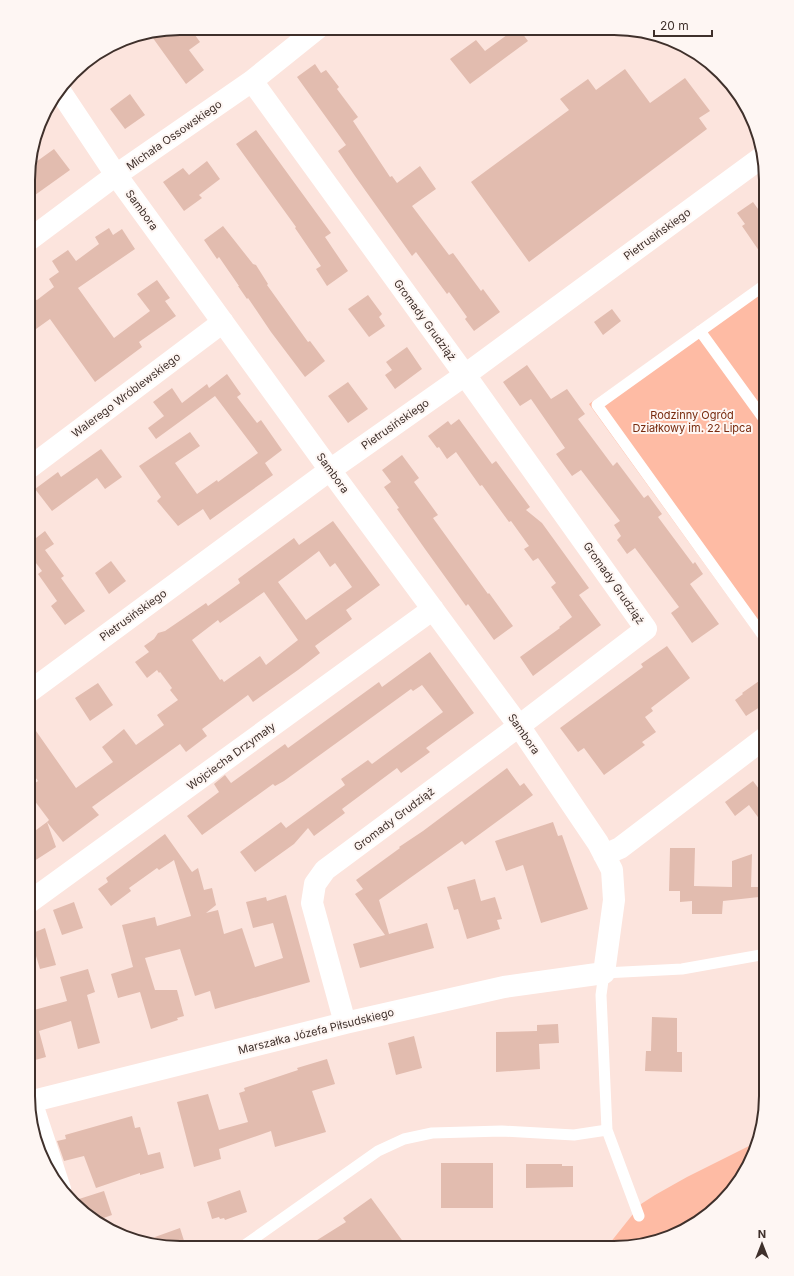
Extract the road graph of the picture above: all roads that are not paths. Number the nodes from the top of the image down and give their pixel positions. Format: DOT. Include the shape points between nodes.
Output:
graph roads {
  1 [pos="309,35"];
  2 [pos="252,81"];
  3 [pos="63,95"];
  4 [pos="758,160"];
  5 [pos="116,175"];
  6 [pos="35,236"];
  7 [pos="759,289"];
  8 [pos="223,322"];
  9 [pos="700,331"];
  10 [pos="465,375"];
  11 [pos="759,412"];
  12 [pos="35,463"];
  13 [pos="330,470"];
  14 [pos="433,609"];
  15 [pos="759,630"];
  16 [pos="35,687"];
  17 [pos="519,726"];
  18 [pos="759,742"];
  19 [pos="604,855"];
  20 [pos="35,898"];
  21 [pos="759,955"];
  22 [pos="604,973"];
  23 [pos="345,1023"];
  24 [pos="35,1100"];
  25 [pos="38,1125"];
  26 [pos="607,1130"];
  27 [pos="50,1161"];
  28 [pos="639,1216"];
  29 [pos="250,1241"];
  1 -- 2 [label="street, Michała Ossowskiego"];
  2 -- 5 [label="street, Michała Ossowskiego"];
  2 -- 10 [label="street, Gromady Grudziąż"];
  3 -- 5 [label="street, Sambora"];
  4 -- 10 [label="street, Pietrusińskiego"];
  5 -- 6 [label="street, Michała Ossowskiego"];
  5 -- 8 [label="street, Sambora"];
  7 -- 9 [label="lane"];
  8 -- 12 [label="street, Walerego Wróblewskiego"];
  8 -- 13 [label="street, Sambora"];
  9 -- 11 [label="lane"];
  9 -- 15 [label="lane" via="597,405"];
  10 -- 13 [label="street, Pietrusińskiego"];
  10 -- 17 [label="street, Gromady Grudziąż" via="646,629"];
  13 -- 14 [label="street, Sambora"];
  13 -- 16 [label="street, Pietrusińskiego"];
  14 -- 17 [label="street, Sambora"];
  14 -- 20 [label="street, Wojciecha Drzymały"];
  17 -- 19 [label="street, Sambora"];
  17 -- 23 [label="street, Gromady Grudziąż" via="325,870 315,884 312,903"];
  18 -- 19 [label="street" via="620,848"];
  19 -- 22 [label="street, Sambora" via="612,870 614,900"];
  21 -- 22 [label="lane" via="682,970"];
  22 -- 23 [label="street, Marszałka Józefa Piłsudskiego" via="504,987"];
  22 -- 26 [label="lane" via="601,995"];
  23 -- 24 [label="street, Marszałka Józefa Piłsudskiego"];
  25 -- 27 [label="street, Marszałka Józefa Piłsudskiego"];
  26 -- 28 [label="lane"];
  26 -- 29 [label="lane" via="574,1135 502,1131 432,1133 404,1139 378,1151"];
}
